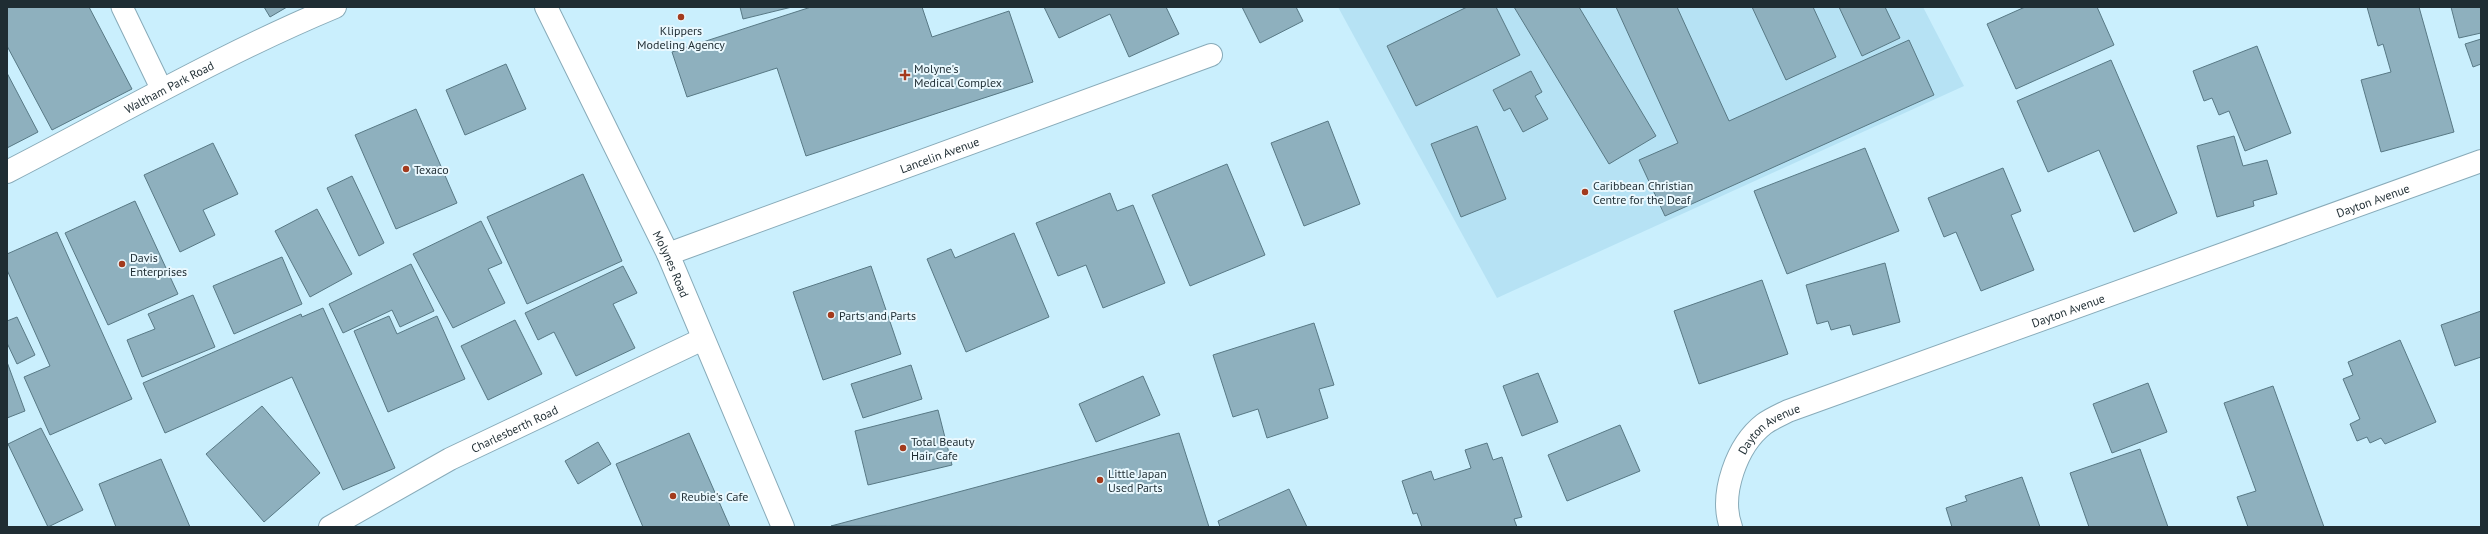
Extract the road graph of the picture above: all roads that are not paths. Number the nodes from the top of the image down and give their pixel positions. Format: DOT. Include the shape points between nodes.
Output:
graph roads {
  1 [pos="122,7"];
  2 [pos="334,7"];
  3 [pos="546,7"];
  4 [pos="1211,55"];
  5 [pos="162,90"];
  6 [pos="2481,161"];
  7 [pos="7,172"];
  8 [pos="668,254"];
  9 [pos="703,339"];
  10 [pos="330,527"];
  11 [pos="783,527"];
  12 [pos="1731,527"];
  1 -- 5 [label="lane"];
  2 -- 5 [label="street, Waltham Park Road"];
  3 -- 8 [label="street, Molynes Road"];
  4 -- 8 [label="street, Lancelin Avenue"];
  5 -- 7 [label="street, Waltham Park Road"];
  6 -- 12 [label="street, Dayton Avenue" via="1788,411 1764,424 1745,444 1732,469 1728,496"];
  8 -- 9 [label="street, Molynes Road"];
  9 -- 10 [label="street, Charlesberth Road" via="450,459"];
  9 -- 11 [label="street, Molynes Road"];
}
